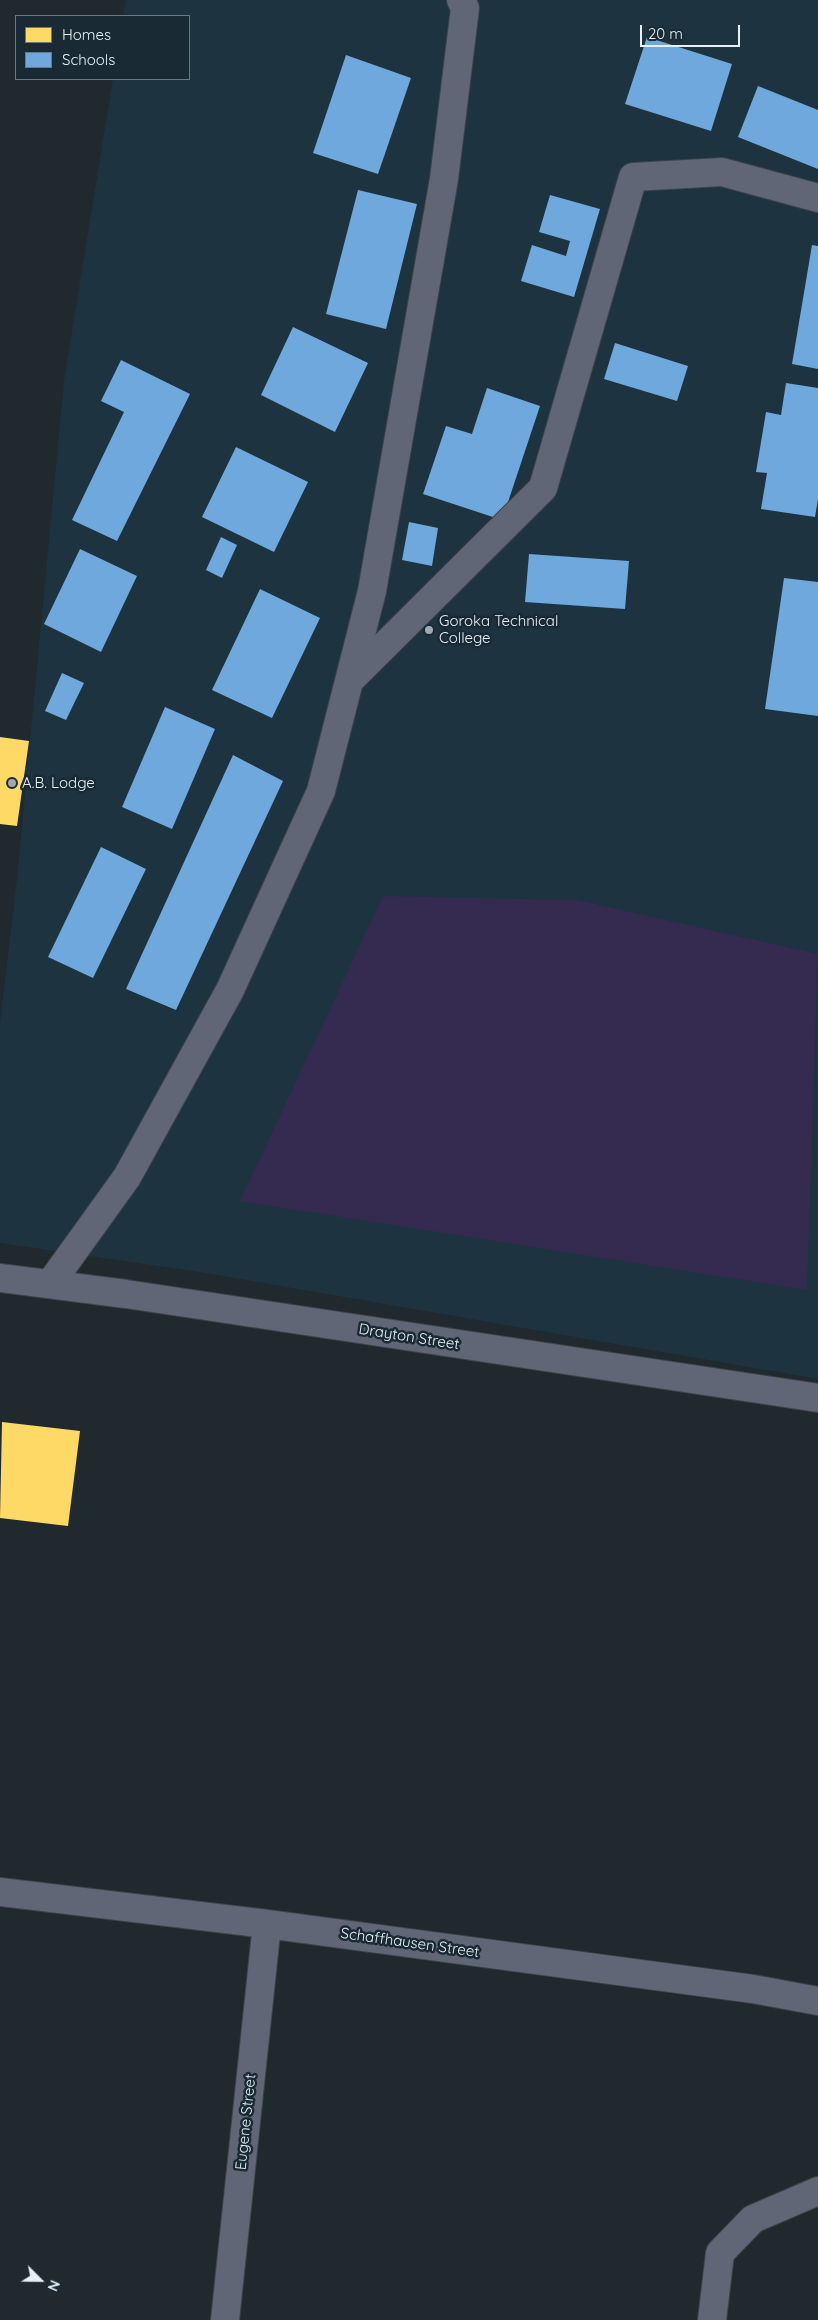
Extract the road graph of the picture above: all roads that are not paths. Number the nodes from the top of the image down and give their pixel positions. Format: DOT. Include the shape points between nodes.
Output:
graph roads {
  1 [pos="461,0"];
  2 [pos="818,198"];
  3 [pos="349,681"];
  4 [pos="0,1278"];
  5 [pos="50,1284"];
  6 [pos="818,1398"];
  7 [pos="0,1892"];
  8 [pos="267,1924"];
  9 [pos="818,2001"];
  10 [pos="818,2191"];
  11 [pos="225,2320"];
  12 [pos="712,2320"];
  1 -- 3 [label="street" via="465,8 444,179 372,591"];
  2 -- 3 [label="street" via="722,172 633,177 543,488"];
  3 -- 5 [label="street" via="321,791 230,990 127,1176"];
  4 -- 5 [label="street, Drayton Street"];
  5 -- 6 [label="street, Drayton Street"];
  7 -- 8 [label="street, Schaffhausen Street"];
  8 -- 9 [label="street, Schaffhausen Street" via="752,1988"];
  8 -- 11 [label="street, Eugene Street"];
  10 -- 12 [label="street" via="753,2219 720,2252"];
}
